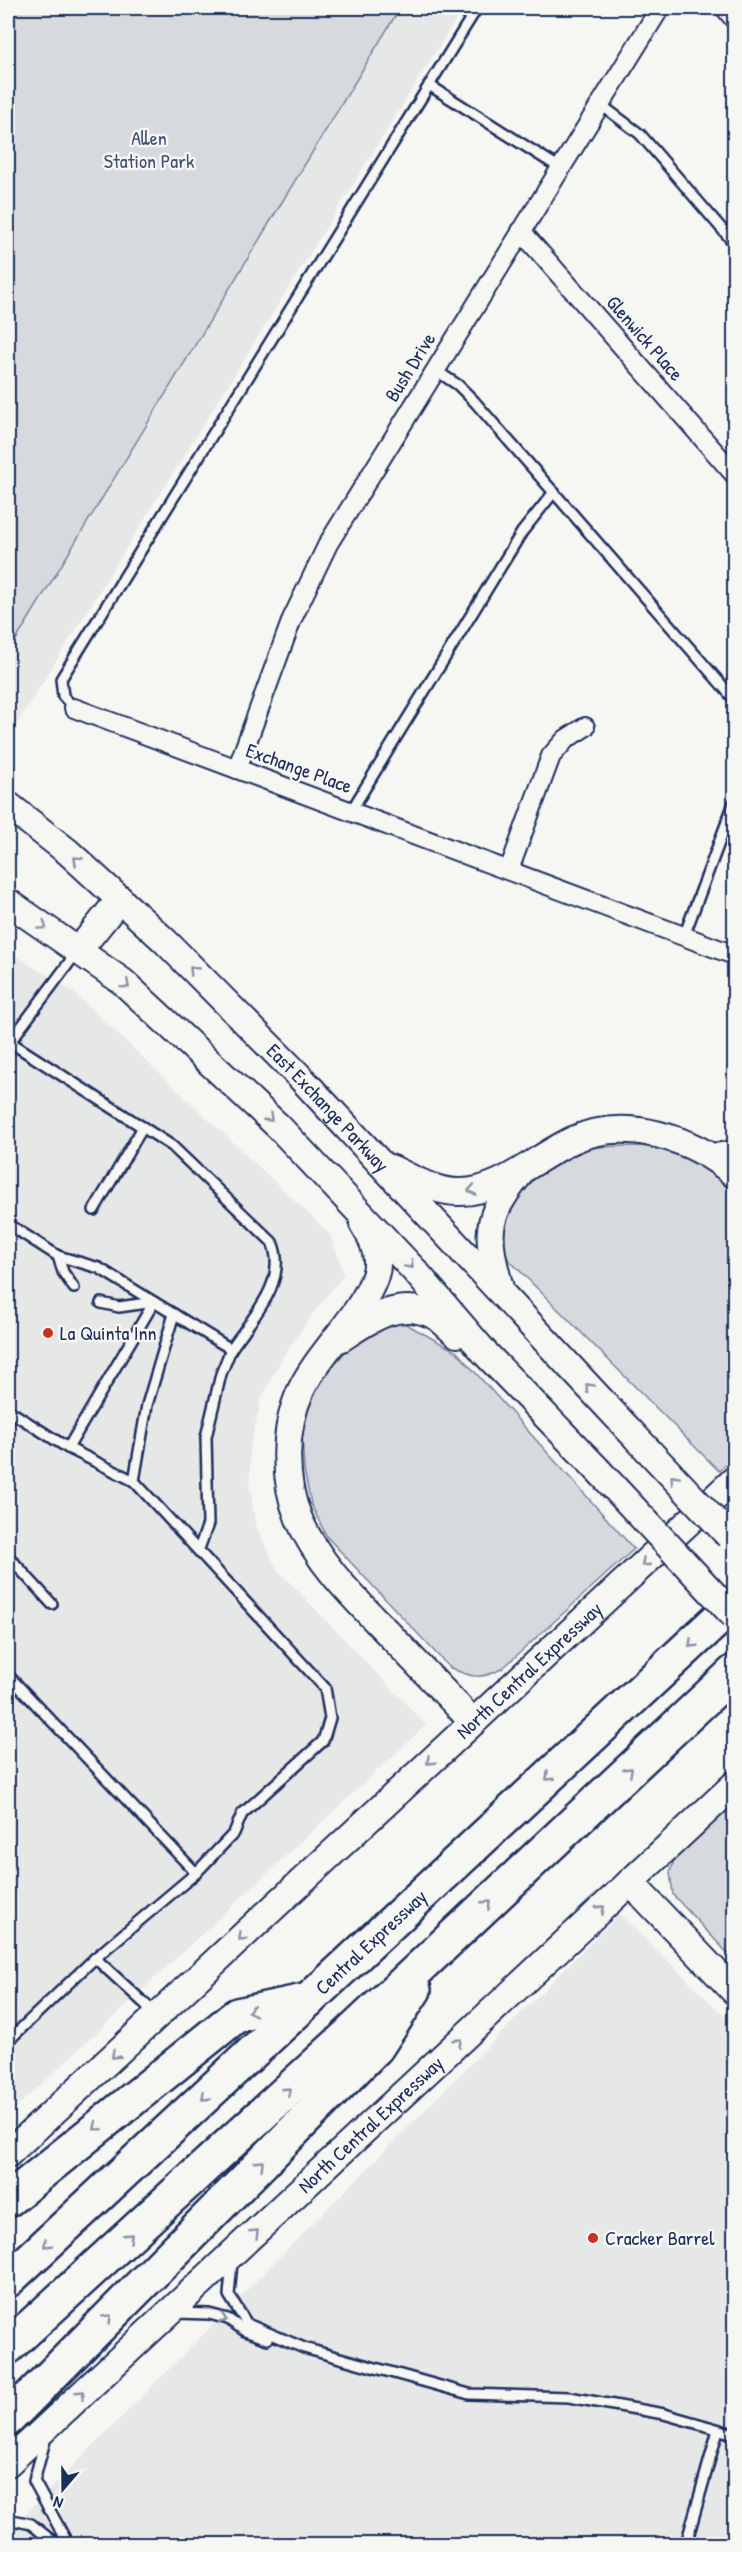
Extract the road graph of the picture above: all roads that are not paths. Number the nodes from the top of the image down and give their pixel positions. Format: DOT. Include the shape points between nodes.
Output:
graph roads {
  1 [pos="477,8"];
  2 [pos="660,8"];
  3 [pos="725,8"];
  4 [pos="735,19"];
  5 [pos="429,85"];
  6 [pos="600,104"];
  7 [pos="560,168"];
  8 [pos="521,231"];
  9 [pos="735,243"];
  10 [pos="435,370"];
  11 [pos="735,474"];
  12 [pos="554,492"];
  13 [pos="735,699"];
  14 [pos="74,708"];
  15 [pos="585,727"];
  16 [pos="237,769"];
  17 [pos="735,803"];
  18 [pos="8,805"];
  19 [pos="351,811"];
  20 [pos="509,870"];
  21 [pos="120,899"];
  22 [pos="8,902"];
  23 [pos="684,936"];
  24 [pos="78,951"];
  25 [pos="735,955"];
  26 [pos="8,1042"];
  27 [pos="143,1127"];
  28 [pos="735,1146"];
  29 [pos="702,1150"];
  30 [pos="377,1162"];
  31 [pos="525,1168"];
  32 [pos="735,1174"];
  33 [pos="341,1192"];
  34 [pos="94,1210"];
  35 [pos="8,1224"];
  36 [pos="58,1256"];
  37 [pos="74,1288"];
  38 [pos="501,1291"];
  39 [pos="154,1302"];
  40 [pos="101,1303"];
  41 [pos="174,1314"];
  42 [pos="330,1346"];
  43 [pos="231,1349"];
  44 [pos="486,1354"];
  45 [pos="8,1410"];
  46 [pos="68,1448"];
  47 [pos="735,1480"];
  48 [pos="134,1481"];
  49 [pos="735,1543"];
  50 [pos="199,1549"];
  51 [pos="8,1556"];
  52 [pos="52,1604"];
  53 [pos="735,1604"];
  54 [pos="735,1616"];
  55 [pos="735,1672"];
  56 [pos="8,1675"];
  57 [pos="473,1722"];
  58 [pos="735,1785"];
  59 [pos="196,1873"];
  60 [pos="630,1882"];
  61 [pos="444,1944"];
  62 [pos="95,1958"];
  63 [pos="735,1991"];
  64 [pos="309,2000"];
  65 [pos="158,2015"];
  66 [pos="8,2041"];
  67 [pos="8,2154"];
  68 [pos="8,2200"];
  69 [pos="234,2253"];
  70 [pos="8,2280"];
  71 [pos="166,2315"];
  72 [pos="8,2347"];
  73 [pos="304,2348"];
  74 [pos="8,2419"];
  75 [pos="50,2423"];
  76 [pos="718,2430"];
  77 [pos="735,2434"];
  78 [pos="8,2463"];
  79 [pos="8,2519"];
  80 [pos="56,2544"];
  81 [pos="68,2544"];
  82 [pos="686,2544"];
  1 -- 5 [label="lane"];
  2 -- 6 [label="street, Bush Drive"];
  3 -- 4 [label="street"];
  5 -- 7 [label="lane"];
  5 -- 14 [label="lane" via="61,679 63,696"];
  6 -- 7 [label="street, Bush Drive"];
  6 -- 9 [label="lane" via="640,134"];
  7 -- 8 [label="street, Bush Drive"];
  8 -- 10 [label="street, Bush Drive"];
  8 -- 11 [label="street, Glenwick Place"];
  10 -- 12 [label="lane" via="474,401"];
  10 -- 16 [label="street, Bush Drive" via="349,508 309,582"];
  12 -- 13 [label="lane"];
  12 -- 19 [label="lane" via="522,532"];
  14 -- 16 [label="street, Exchange Place"];
  15 -- 20 [label="street" via="566,739 551,756"];
  16 -- 19 [label="street, Exchange Place"];
  17 -- 23 [label="lane"];
  21 -- 18 [label="main road, East Exchange Parkway, one-way"];
  19 -- 20 [label="street, Exchange Place"];
  20 -- 23 [label="street, Exchange Place"];
  21 -- 24 [label="main road"];
  30 -- 21 [label="main road, East Exchange Parkway, one-way" via="299,1076"];
  22 -- 24 [label="main road, one-way"];
  23 -- 25 [label="street, Exchange Place"];
  24 -- 26 [label="lane"];
  24 -- 33 [label="main road, one-way" via="123,982 188,1041"];
  26 -- 27 [label="lane"];
  27 -- 34 [label="lane"];
  27 -- 43 [label="lane" via="172,1146 272,1242 277,1254 271,1290"];
  28 -- 29 [label="lane"];
  29 -- 31 [label="main road" via="663,1136 627,1131 597,1133 574,1140"];
  29 -- 32 [label="main road"];
  31 -- 30 [label="main road, one-way" via="492,1185 457,1192 435,1188"];
  30 -- 38 [label="main road, East Exchange Parkway"];
  31 -- 38 [label="main road" via="498,1202 494,1217 490,1240"];
  33 -- 42 [label="main road" via="370,1235 376,1253 375,1274"];
  33 -- 44 [label="main road, one-way"];
  35 -- 36 [label="lane"];
  36 -- 37 [label="lane"];
  36 -- 39 [label="lane" via="99,1268"];
  49 -- 38 [label="main road, East Exchange Parkway, one-way, bridge"];
  39 -- 40 [label="lane" via="119,1307"];
  39 -- 41 [label="lane"];
  39 -- 46 [label="lane"];
  41 -- 43 [label="lane"];
  41 -- 48 [label="lane" via="147,1405"];
  42 -- 44 [label="main road" via="378,1315 395,1309 413,1309 435,1316"];
  42 -- 57 [label="main road" via="301,1390 290,1425 291,1493 299,1517 322,1562"];
  43 -- 50 [label="lane" via="206,1437 208,1524"];
  44 -- 54 [label="main road, bridge"];
  45 -- 46 [label="lane"];
  46 -- 48 [label="lane"];
  47 -- 57 [label="main road, North Central Expressway, one-way"];
  48 -- 50 [label="lane"];
  50 -- 59 [label="lane" via="325,1688 330,1718 322,1741 242,1814 234,1833"];
  51 -- 52 [label="lane"];
  53 -- 64 [label="highway, Central Expressway, one-way"];
  61 -- 55 [label="highway, one-way"];
  56 -- 59 [label="lane"];
  57 -- 65 [label="main road, North Central Expressway, one-way"];
  58 -- 60 [label="main road, North Central Expressway"];
  59 -- 62 [label="lane"];
  60 -- 63 [label="main road"];
  69 -- 60 [label="main road, North Central Expressway, one-way"];
  72 -- 61 [label="highway, one-way"];
  74 -- 61 [label="highway, one-way" via="377,2047"];
  62 -- 65 [label="lane"];
  62 -- 66 [label="lane"];
  64 -- 68 [label="highway, one-way" via="237,2015"];
  64 -- 70 [label="highway, Central Expressway, one-way"];
  65 -- 67 [label="main road, North Central Expressway, one-way"];
  69 -- 71 [label="main road, North Central Expressway"];
  69 -- 73 [label="lane" via="229,2295 247,2324"];
  71 -- 73 [label="lane, one-way" via="209,2314 228,2319 256,2336"];
  75 -- 71 [label="main road, North Central Expressway, one-way"];
  73 -- 76 [label="lane" via="469,2394 569,2397 664,2414"];
  75 -- 78 [label="main road, North Central Expressway"];
  75 -- 81 [label="lane" via="34,2481"];
  76 -- 77 [label="lane"];
  76 -- 82 [label="lane"];
  79 -- 80 [label="lane" via="31,2524"];
}
